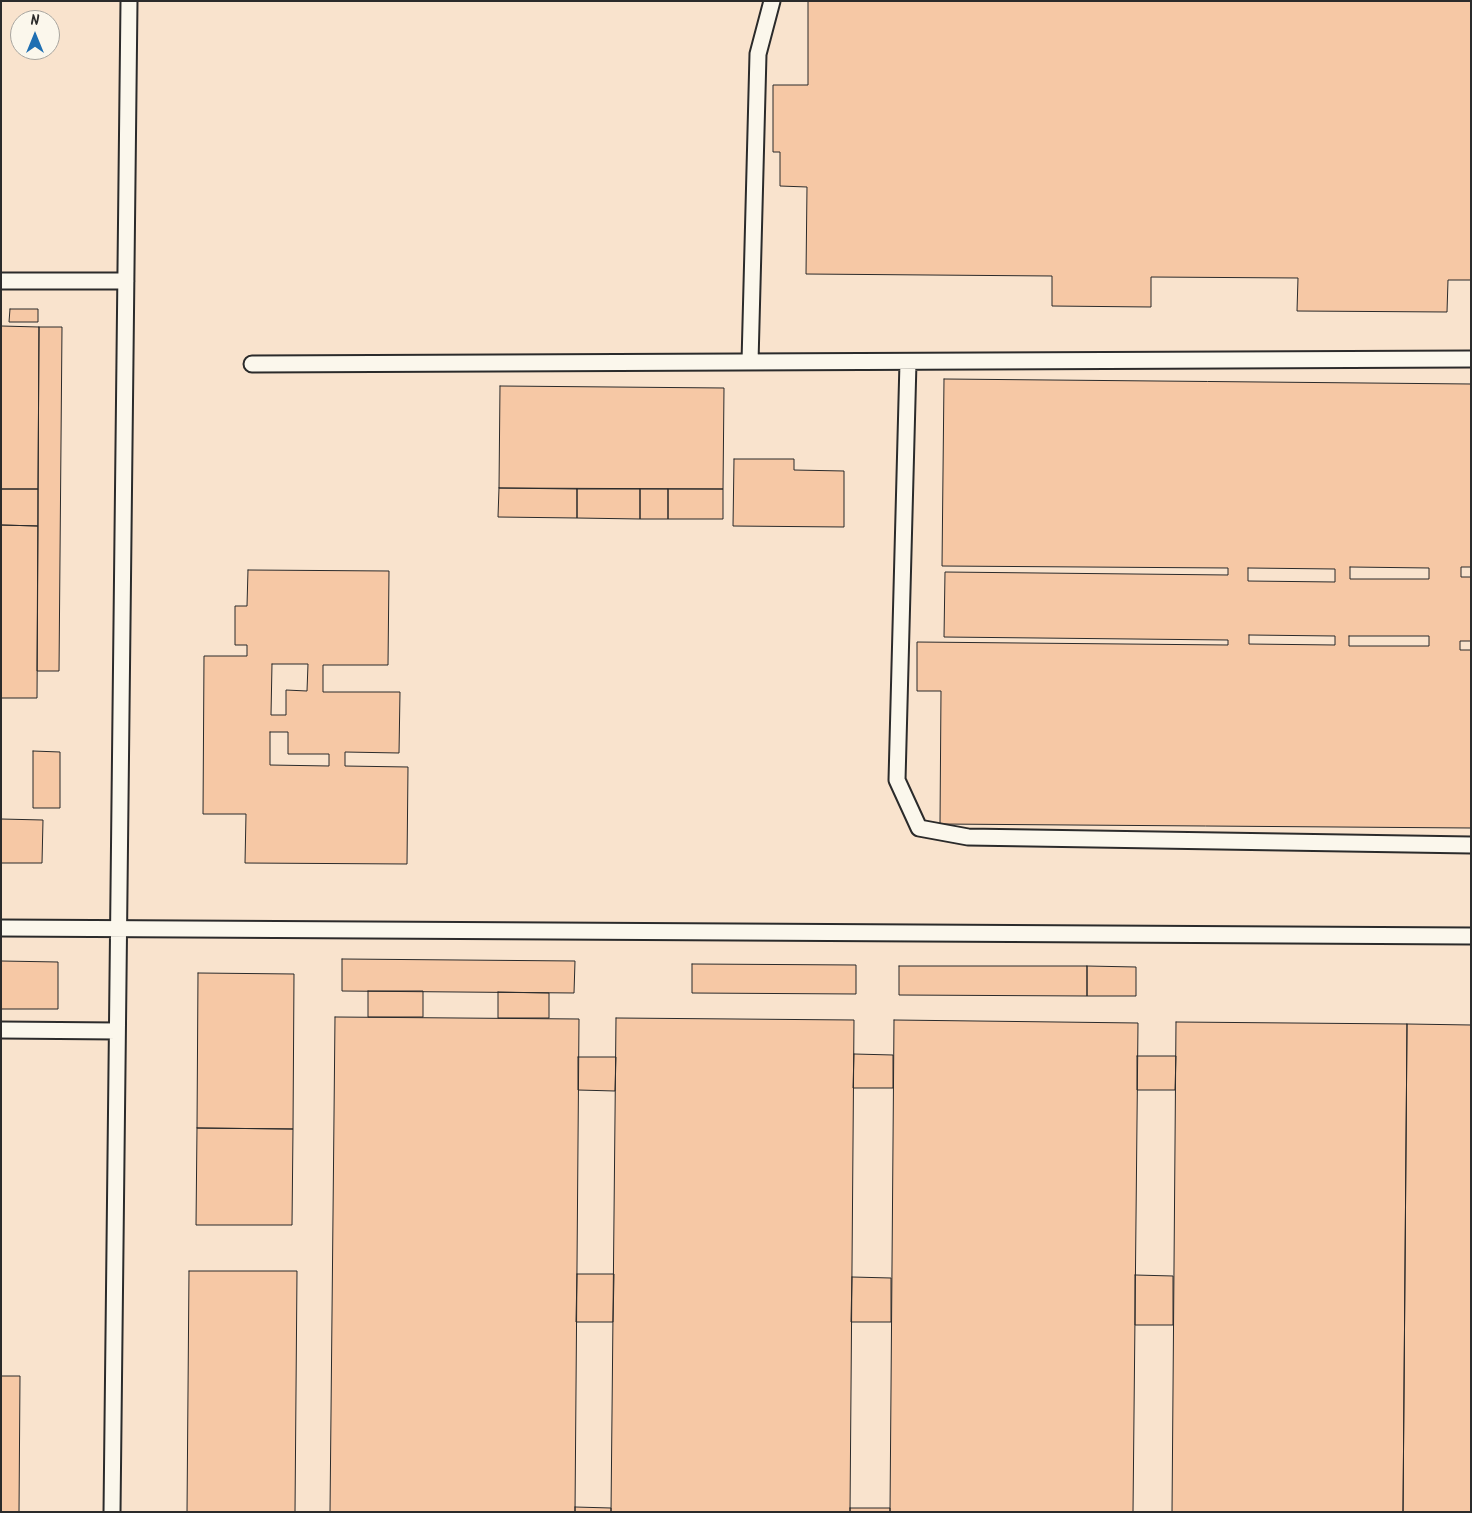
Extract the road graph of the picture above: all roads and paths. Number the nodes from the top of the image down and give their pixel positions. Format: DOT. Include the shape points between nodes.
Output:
graph roads {
  1 [pos="129,1"];
  2 [pos="772,1"];
  3 [pos="1,281"];
  4 [pos="126,281"];
  5 [pos="1471,359"];
  6 [pos="750,362"];
  7 [pos="908,362"];
  8 [pos="252,364"];
  9 [pos="1471,845"];
  10 [pos="1,928"];
  11 [pos="118,928"];
  12 [pos="1471,936"];
  13 [pos="1,1030"];
  14 [pos="117,1031"];
  15 [pos="112,1512"];
  1 -- 4 [label="lane"];
  2 -- 6 [label="lane" via="758,54"];
  3 -- 4 [label="lane"];
  4 -- 11 [label="lane"];
  5 -- 7 [label="lane"];
  6 -- 7 [label="lane"];
  6 -- 8 [label="lane"];
  7 -- 9 [label="lane" via="897,780 919,828 968,837"];
  10 -- 11 [label="lane"];
  11 -- 12 [label="lane"];
  11 -- 14 [label="lane"];
  13 -- 14 [label="lane"];
  14 -- 15 [label="lane"];
}
